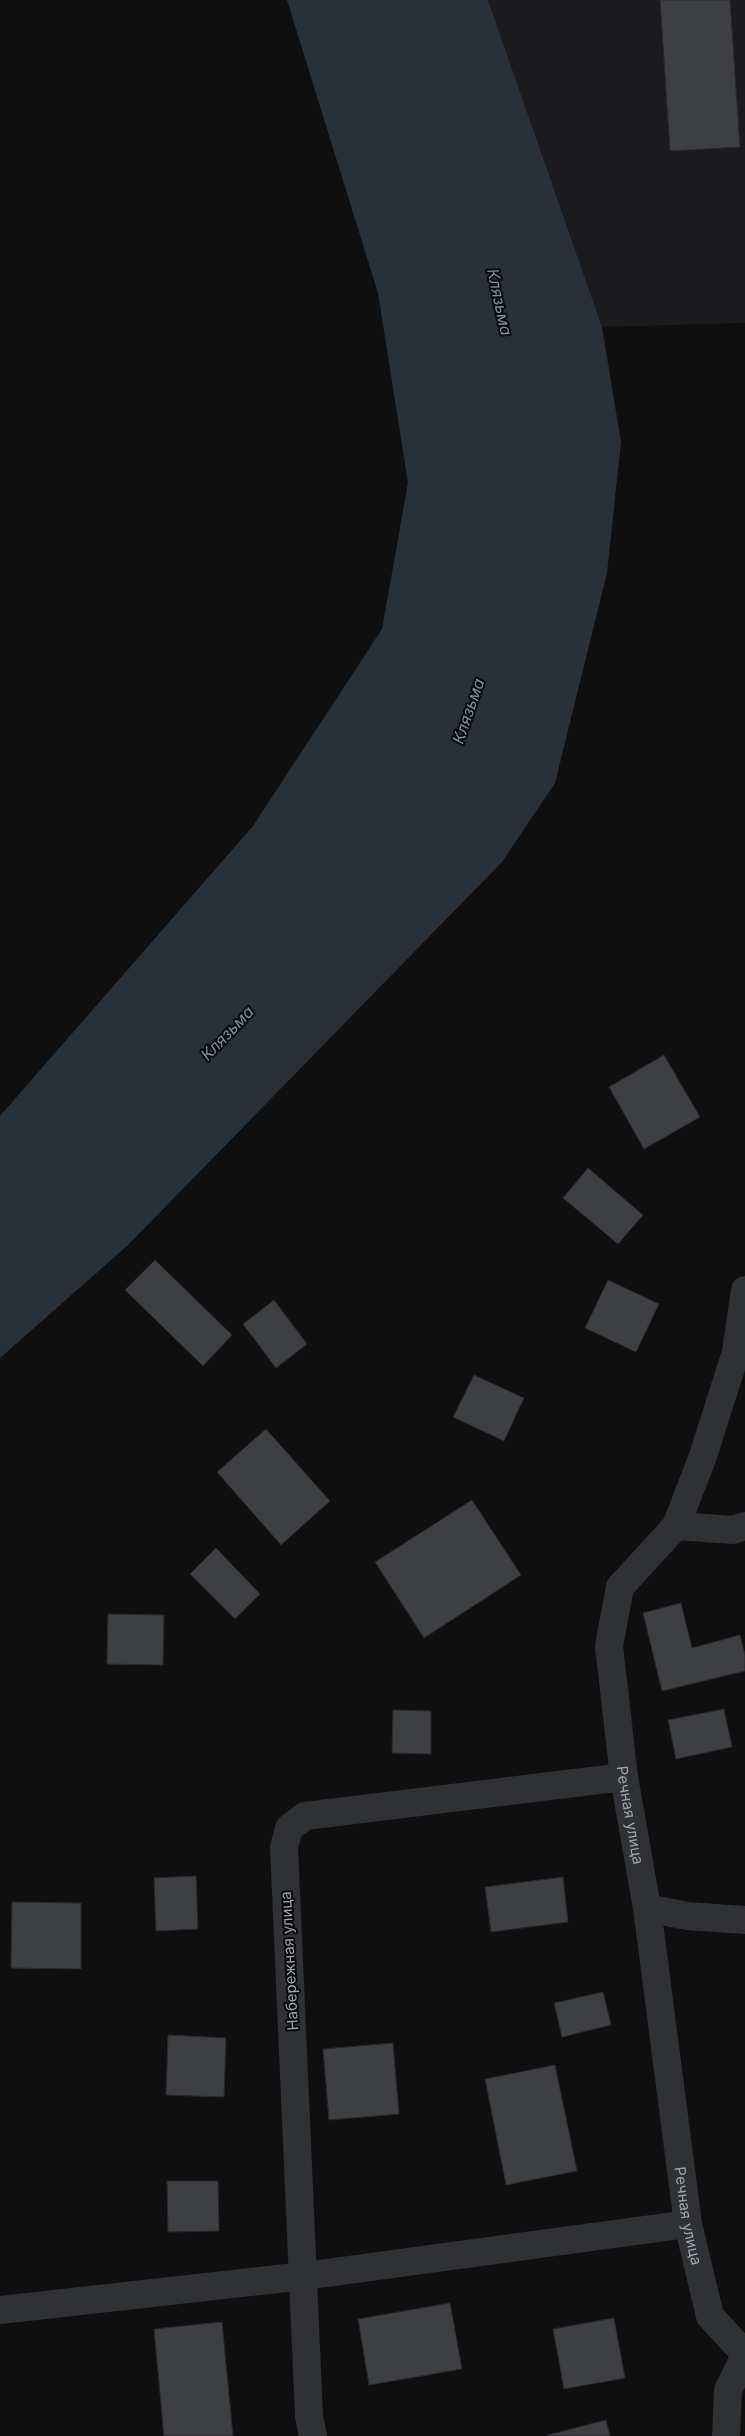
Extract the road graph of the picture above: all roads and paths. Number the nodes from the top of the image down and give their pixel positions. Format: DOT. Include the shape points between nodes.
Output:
graph roads {
  1 [pos="745,1290"];
  2 [pos="676,1526"];
  3 [pos="745,1526"];
  4 [pos="624,1777"];
  5 [pos="647,1908"];
  6 [pos="745,1920"];
  7 [pos="688,2224"];
  8 [pos="304,2276"];
  9 [pos="0,2310"];
  10 [pos="745,2355"];
  11 [pos="313,2436"];
  12 [pos="726,2436"];
  1 -- 2 [label="street, Речная улица" via="736,1352 703,1456"];
  2 -- 3 [label="street" via="733,1530"];
  2 -- 4 [label="street, Речная улица" via="620,1587 609,1646"];
  4 -- 5 [label="street, Речная улица"];
  4 -- 8 [label="street, Набережная улица" via="305,1816 289,1828 284,1847"];
  5 -- 6 [label="street" via="687,1916"];
  5 -- 7 [label="street, Речная улица"];
  7 -- 8 [label="street"];
  7 -- 10 [label="street, Речная улица" via="710,2316"];
  8 -- 9 [label="street"];
  8 -- 11 [label="street, Набережная улица" via="309,2416"];
  10 -- 12 [label="street, Речная улица" via="728,2390"];
}
